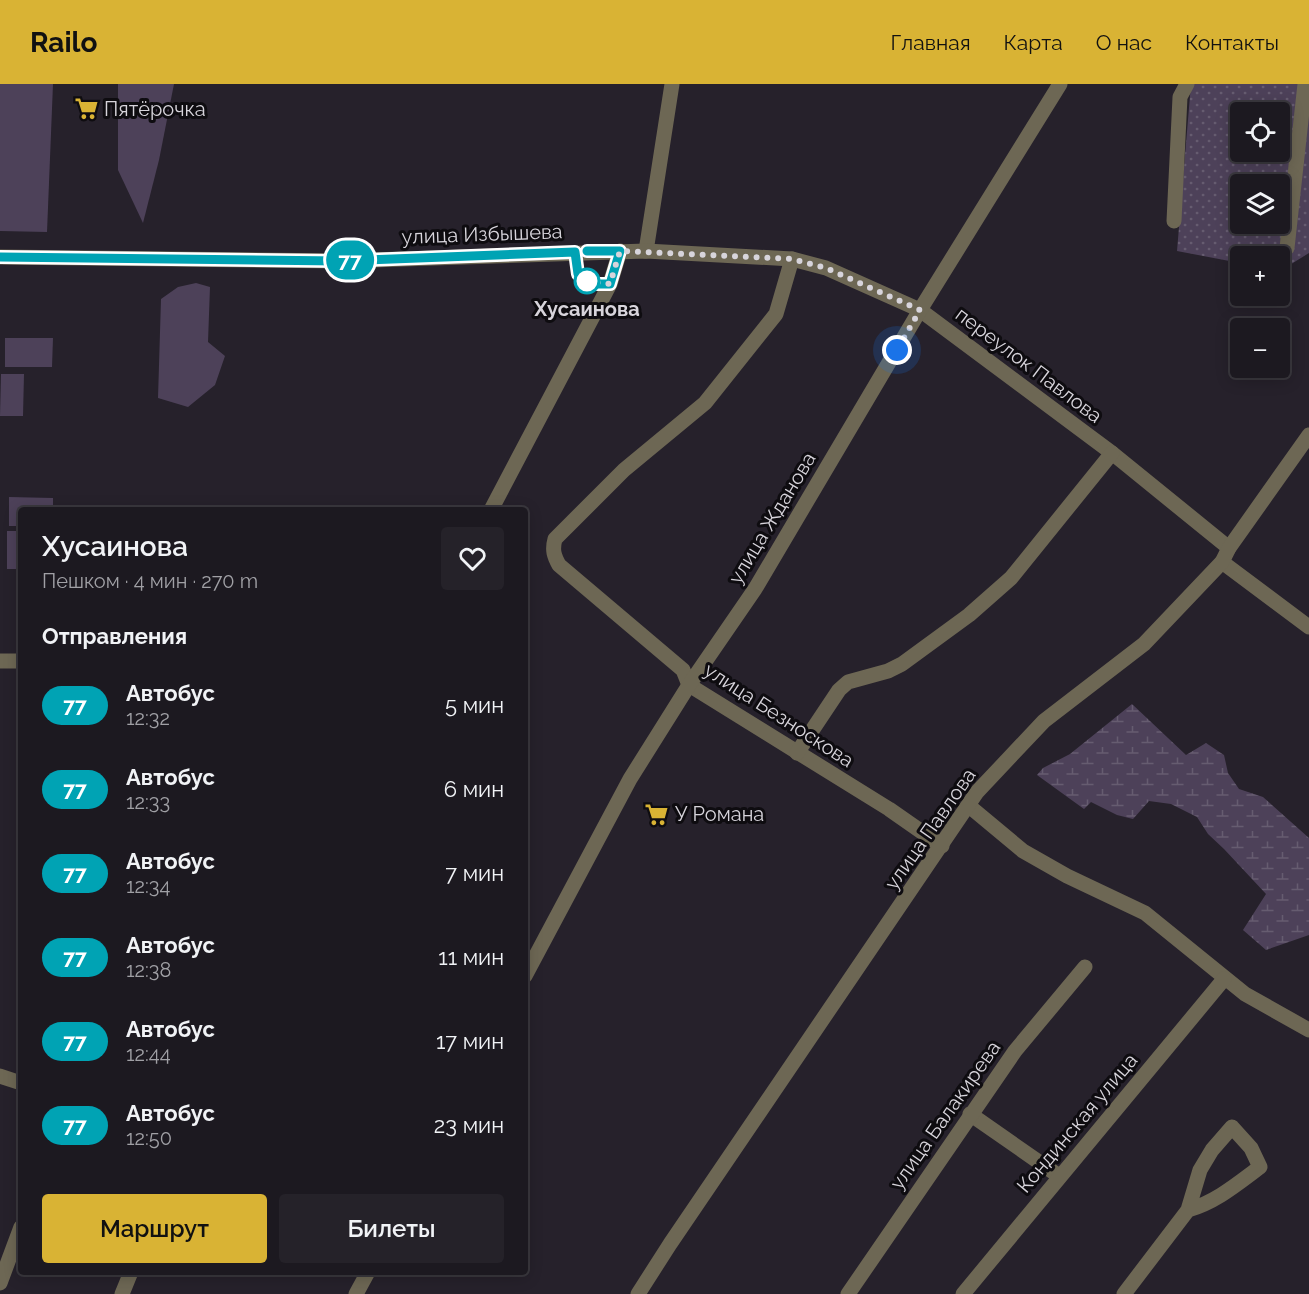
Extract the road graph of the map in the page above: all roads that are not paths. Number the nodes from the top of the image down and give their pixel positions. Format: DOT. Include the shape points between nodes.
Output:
graph roads {
  1 [pos="672,84"];
  2 [pos="1060,84"];
  3 [pos="1187,84"];
  4 [pos="1305,84"];
  5 [pos="1174,220"];
  6 [pos="1287,246"];
  7 [pos="646,250"];
  8 [pos="620,251"];
  9 [pos="0,257"];
  10 [pos="792,259"];
  11 [pos="920,310"];
  12 [pos="1309,435"];
  13 [pos="1112,453"];
  14 [pos="493,507"];
  15 [pos="1225,555"];
  16 [pos="1309,627"];
  17 [pos="0,661"];
  18 [pos="18,662"];
  19 [pos="689,685"];
  20 [pos="797,753"];
  21 [pos="969,806"];
  22 [pos="942,846"];
  23 [pos="1085,967"];
  24 [pos="528,970"];
  25 [pos="1224,979"];
  26 [pos="1309,1030"];
  27 [pos="0,1076"];
  28 [pos="18,1082"];
  29 [pos="970,1114"];
  30 [pos="1059,1176"];
  31 [pos="1188,1210"];
  32 [pos="18,1235"];
  33 [pos="130,1275"];
  34 [pos="366,1275"];
  35 [pos="0,1283"];
  36 [pos="122,1294"];
  37 [pos="356,1294"];
  38 [pos="638,1294"];
  39 [pos="848,1294"];
  40 [pos="963,1294"];
  41 [pos="1124,1294"];
  1 -- 7 [label="street"];
  2 -- 11 [label="street, улица Жданова"];
  3 -- 5 [label="street" via="1180,97"];
  4 -- 6 [label="street"];
  7 -- 8 [label="street, улица Избышева"];
  7 -- 10 [label="street, улица Избышева"];
  8 -- 9 [label="street, улица Избышева" via="340,261"];
  8 -- 14 [label="street" via="607,291"];
  10 -- 11 [label="street, улица Избышева" via="826,268"];
  10 -- 19 [label="street, улица Безноскова" via="776,314 705,403 624,470 555,539 553,547 559,565 683,670"];
  11 -- 13 [label="street, переулок Павлова"];
  11 -- 19 [label="street, улица Жданова" via="755,589"];
  12 -- 15 [label="street, улица Павлова"];
  13 -- 15 [label="street, переулок Павлова"];
  13 -- 20 [label="street" via="1011,578 969,615 902,664 848,682"];
  15 -- 16 [label="street, переулок Павлова"];
  15 -- 21 [label="street, улица Павлова" via="1144,644 1044,720 977,792"];
  17 -- 18 [label="street"];
  19 -- 20 [label="street, улица Безноскова"];
  19 -- 24 [label="street, улица Жданова" via="630,779"];
  20 -- 22 [label="street, улица Безноскова"];
  21 -- 22 [label="street, улица Павлова"];
  21 -- 25 [label="street" via="1023,851 1145,913"];
  22 -- 38 [label="street, улица Павлова"];
  23 -- 29 [label="street, улица Балакирева" via="1015,1051"];
  25 -- 26 [label="street"];
  25 -- 30 [label="street, Кондинская улица"];
  27 -- 28 [label="street"];
  29 -- 30 [label="street"];
  29 -- 39 [label="street, улица Балакирева"];
  30 -- 40 [label="street, Кондинская улица"];
  31 -- 31 [label="street" via="1221,1196 1260,1167 1251,1148 1232,1127 1200,1170"];
  31 -- 41 [label="street"];
  32 -- 35 [label="street"];
  33 -- 36 [label="street"];
  34 -- 37 [label="street"];
}
